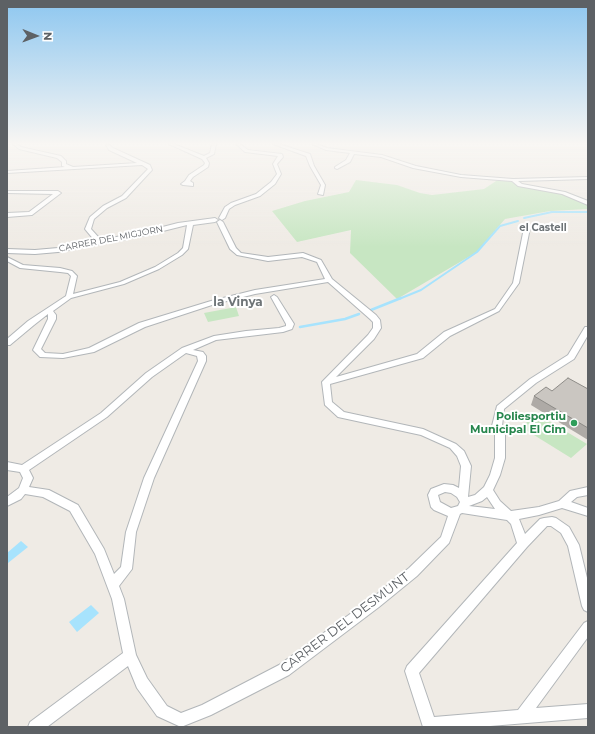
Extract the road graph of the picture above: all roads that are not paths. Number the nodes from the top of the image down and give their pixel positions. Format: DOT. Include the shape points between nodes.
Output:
graph roads {
  1 [pos="142,178"];
  2 [pos="189,178"];
  3 [pos="275,178"];
  4 [pos="319,178"];
  5 [pos="483,178"];
  6 [pos="571,178"];
  7 [pos="513,180"];
  8 [pos="187,182"];
  9 [pos="7,192"];
  10 [pos="321,194"];
  11 [pos="588,203"];
  12 [pos="7,216"];
  13 [pos="219,220"];
  14 [pos="190,223"];
  15 [pos="527,228"];
  16 [pos="99,242"];
  17 [pos="7,251"];
  18 [pos="7,259"];
  19 [pos="329,280"];
  20 [pos="69,297"];
  21 [pos="274,297"];
  22 [pos="49,310"];
  23 [pos="588,329"];
  24 [pos="7,343"];
  25 [pos="185,350"];
  26 [pos="326,382"];
  27 [pos="7,466"];
  28 [pos="24,469"];
  29 [pos="465,475"];
  30 [pos="465,486"];
  31 [pos="449,488"];
  32 [pos="23,490"];
  33 [pos="588,491"];
  34 [pos="484,493"];
  35 [pos="7,502"];
  36 [pos="562,504"];
  37 [pos="461,505"];
  38 [pos="442,510"];
  39 [pos="588,512"];
  40 [pos="510,516"];
  41 [pos="449,527"];
  42 [pos="523,544"];
  43 [pos="113,585"];
  44 [pos="588,606"];
  45 [pos="588,627"];
  46 [pos="130,656"];
  47 [pos="588,711"];
  48 [pos="522,716"];
  49 [pos="181,723"];
  50 [pos="35,727"];
  1 -- 16 [label="street" via="124,197 102,209 92,218 88,224 88,231"];
  2 -- 8 [label="street"];
  3 -- 13 [label="street" via="258,196 228,206"];
  4 -- 10 [label="street" via="323,185"];
  5 -- 7 [label="street"];
  6 -- 7 [label="street"];
  7 -- 11 [label="street" via="520,185 564,193"];
  9 -- 12 [label="street" via="58,193 30,214"];
  13 -- 14 [label="street, CARRER DEL MIGJORN"];
  13 -- 19 [label="street" via="233,249 239,254 268,259 294,255 308,256 319,261"];
  14 -- 16 [label="street, CARRER DEL MIGJORN"];
  14 -- 20 [label="street" via="186,248 180,254 157,268 122,283"];
  15 -- 26 [label="street" via="516,284 497,310 447,334 420,356"];
  16 -- 17 [label="street, CARRER DEL MIGJORN" via="46,252"];
  18 -- 20 [label="street" via="22,267 70,272 74,276"];
  19 -- 22 [label="street" via="213,302 142,325 91,350 63,356 42,354 37,350 52,318"];
  19 -- 26 [label="street" via="377,322 377,328"];
  20 -- 22 [label="street"];
  21 -- 25 [label="street" via="290,324 289,327 214,338"];
  22 -- 24 [label="street"];
  23 -- 34 [label="street" via="571,357 533,381 500,408 497,426 500,435 500,458"];
  25 -- 28 [label="street" via="149,376 104,415"];
  25 -- 43 [label="street" via="200,354 202,361 149,478 131,532 126,569"];
  26 -- 29 [label="street" via="328,403 341,415 439,438 453,446 460,454 466,466"];
  27 -- 28 [label="street"];
  28 -- 32 [label="street" via="28,478"];
  29 -- 30 [label="street"];
  29 -- 31 [label="street" via="459,483"];
  30 -- 34 [label="street"];
  30 -- 37 [label="street"];
  31 -- 37 [label="street" via="458,491"];
  31 -- 38 [label="street" via="439,489 433,495 435,504"];
  32 -- 35 [label="street"];
  32 -- 43 [label="street" via="44,492 74,508 100,552"];
  33 -- 36 [label="street" via="574,494"];
  34 -- 37 [label="street"];
  34 -- 40 [label="street"];
  36 -- 39 [label="street"];
  36 -- 40 [label="street"];
  37 -- 38 [label="street"];
  37 -- 40 [label="street"];
  37 -- 41 [label="street"];
  38 -- 41 [label="street"];
  40 -- 42 [label="street" via="520,532"];
  41 -- 49 [label="street, CARRER DEL DESMUNT" via="445,540 413,572 284,670"];
  42 -- 44 [label="street" via="544,522 552,521 565,530 573,545"];
  42 -- 48 [label="street" via="412,671 429,724"];
  43 -- 46 [label="street"];
  45 -- 48 [label="street"];
  46 -- 49 [label="street" via="142,683 162,711"];
  46 -- 50 [label="street"];
  47 -- 48 [label="street"];
}
